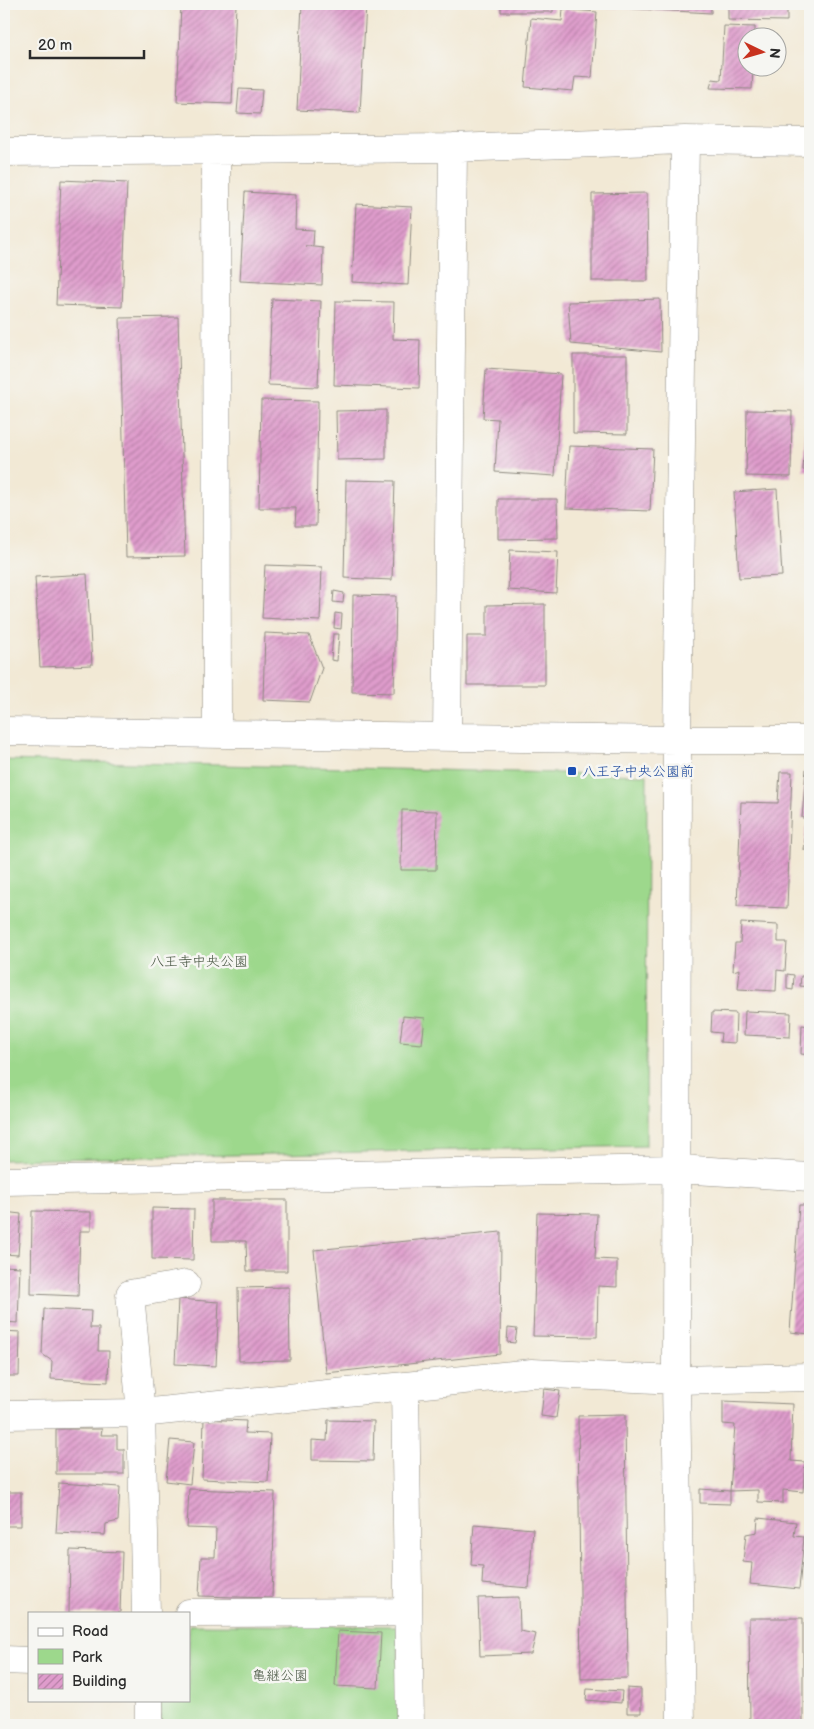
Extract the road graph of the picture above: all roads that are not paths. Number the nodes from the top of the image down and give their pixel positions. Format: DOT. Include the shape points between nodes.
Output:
graph roads {
  1 [pos="686,140"];
  2 [pos="810,142"];
  3 [pos="453,148"];
  4 [pos="216,150"];
  5 [pos="4,152"];
  6 [pos="4,730"];
  7 [pos="217,733"];
  8 [pos="447,737"];
  9 [pos="677,740"];
  10 [pos="810,740"];
  11 [pos="677,1169"];
  12 [pos="810,1178"];
  13 [pos="4,1181"];
  14 [pos="186,1284"];
  15 [pos="810,1377"];
  16 [pos="676,1380"];
  17 [pos="405,1386"];
  18 [pos="141,1413"];
  19 [pos="4,1415"];
  20 [pos="146,1612"];
  21 [pos="408,1612"];
  22 [pos="190,1613"];
  23 [pos="4,1660"];
  24 [pos="28,1661"];
  25 [pos="149,1702"];
  26 [pos="149,1725"];
  27 [pos="410,1725"];
  28 [pos="681,1725"];
  1 -- 2 [label="street"];
  1 -- 3 [label="street"];
  1 -- 9 [label="street"];
  3 -- 4 [label="street"];
  3 -- 8 [label="street"];
  4 -- 5 [label="street"];
  4 -- 7 [label="street"];
  6 -- 7 [label="street"];
  7 -- 8 [label="street"];
  8 -- 9 [label="street"];
  9 -- 10 [label="street"];
  9 -- 11 [label="street"];
  11 -- 12 [label="street"];
  11 -- 13 [label="street"];
  11 -- 16 [label="street"];
  14 -- 18 [label="street" via="130,1294"];
  15 -- 16 [label="street"];
  16 -- 17 [label="street" via="532,1373"];
  16 -- 28 [label="street"];
  17 -- 18 [label="street"];
  17 -- 21 [label="street"];
  18 -- 19 [label="street"];
  18 -- 20 [label="street"];
  21 -- 22 [label="street"];
  21 -- 27 [label="street"];
  23 -- 24 [label="street"];
  25 -- 26 [label="street"];
}
